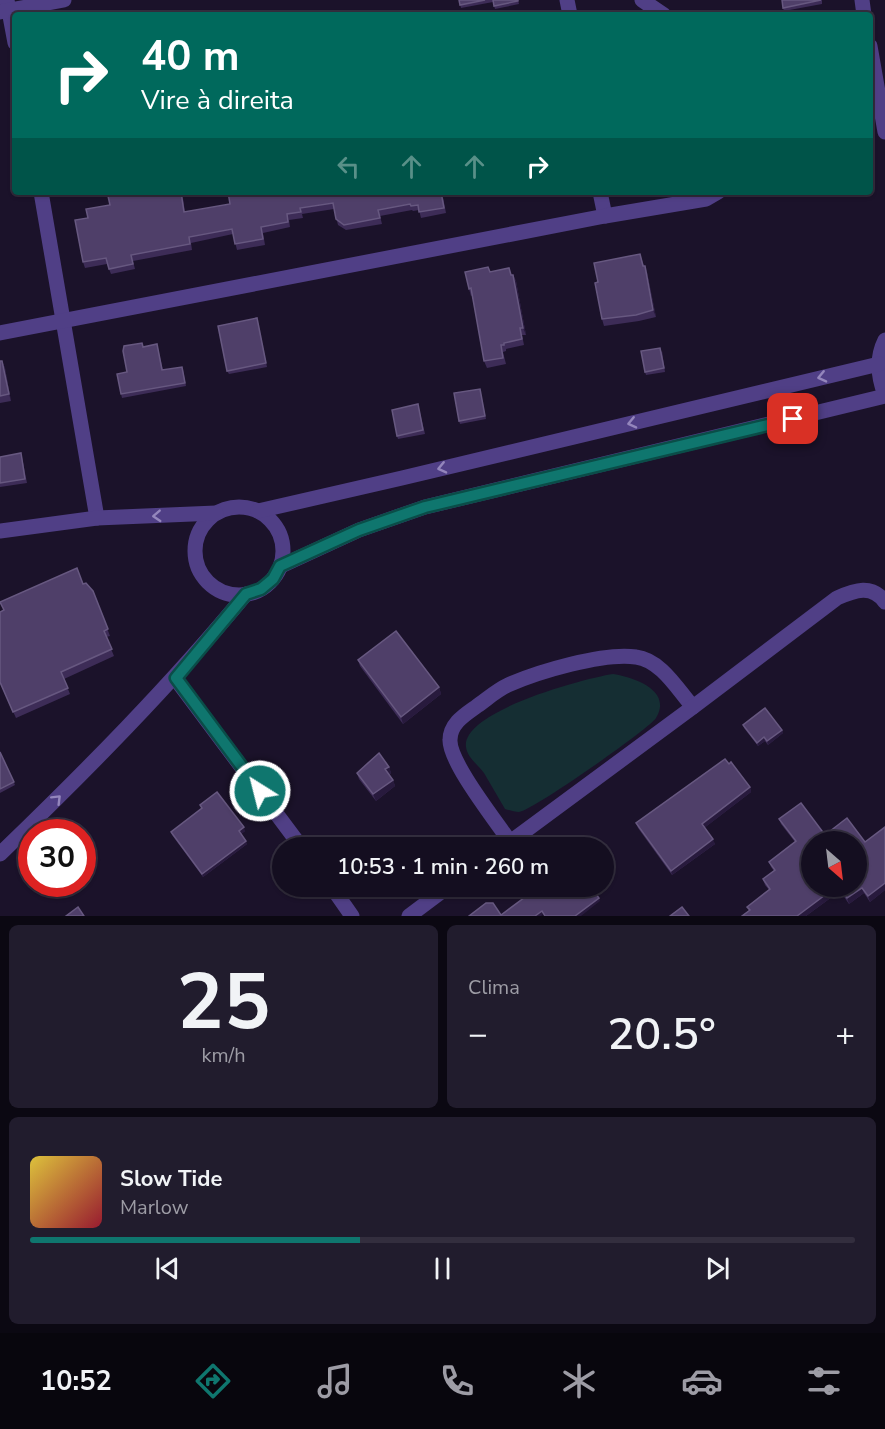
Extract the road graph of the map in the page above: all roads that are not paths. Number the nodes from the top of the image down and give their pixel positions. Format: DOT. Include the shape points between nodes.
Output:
graph roads {
  1 [pos="64,0"];
  2 [pos="642,0"];
  3 [pos="6,8"];
  4 [pos="660,12"];
  5 [pos="12,31"];
  6 [pos="873,63"];
  7 [pos="885,132"];
  8 [pos="42,195"];
  9 [pos="600,195"];
  10 [pos="713,195"];
  11 [pos="604,216"];
  12 [pos="64,322"];
  13 [pos="0,333"];
  14 [pos="885,340"];
  15 [pos="879,364"];
  16 [pos="885,396"];
  17 [pos="258,511"];
  18 [pos="216,513"];
  19 [pos="97,518"];
  20 [pos="0,531"];
  21 [pos="280,566"];
  22 [pos="246,594"];
  23 [pos="885,602"];
  24 [pos="176,678"];
  25 [pos="693,707"];
  26 [pos="294,837"];
  27 [pos="502,837"];
  28 [pos="516,837"];
  29 [pos="0,854"];
  30 [pos="339,897"];
  31 [pos="434,897"];
  32 [pos="352,916"];
  33 [pos="409,916"];
  1 -- 3 [label="street"];
  2 -- 4 [label="street"];
  3 -- 5 [label="street"];
  6 -- 7 [label="street"];
  8 -- 12 [label="street"];
  9 -- 11 [label="street"];
  10 -- 11 [label="street"];
  11 -- 12 [label="street"];
  12 -- 13 [label="street"];
  12 -- 19 [label="street"];
  14 -- 15 [label="street"];
  15 -- 16 [label="street"];
  15 -- 17 [label="street, one-way"];
  16 -- 21 [label="street" via="425,507 359,530"];
  17 -- 18 [label="street" via="244,507"];
  17 -- 21 [label="street" via="271,520 280,534"];
  18 -- 19 [label="street, one-way"];
  18 -- 22 [label="street" via="203,525 196,541 195,558 201,574 213,587 229,594"];
  19 -- 20 [label="street"];
  21 -- 22 [label="street" via="261,589"];
  22 -- 24 [label="street"];
  23 -- 25 [label="street" via="873,591 862,589 837,598"];
  24 -- 26 [label="street"];
  29 -- 24 [label="street, one-way"];
  25 -- 27 [label="street" via="666,675 650,661 636,657 558,667 505,686 461,717 449,740 461,770"];
  25 -- 28 [label="street"];
  30 -- 32 [label="street"];
  31 -- 33 [label="street"];
}
